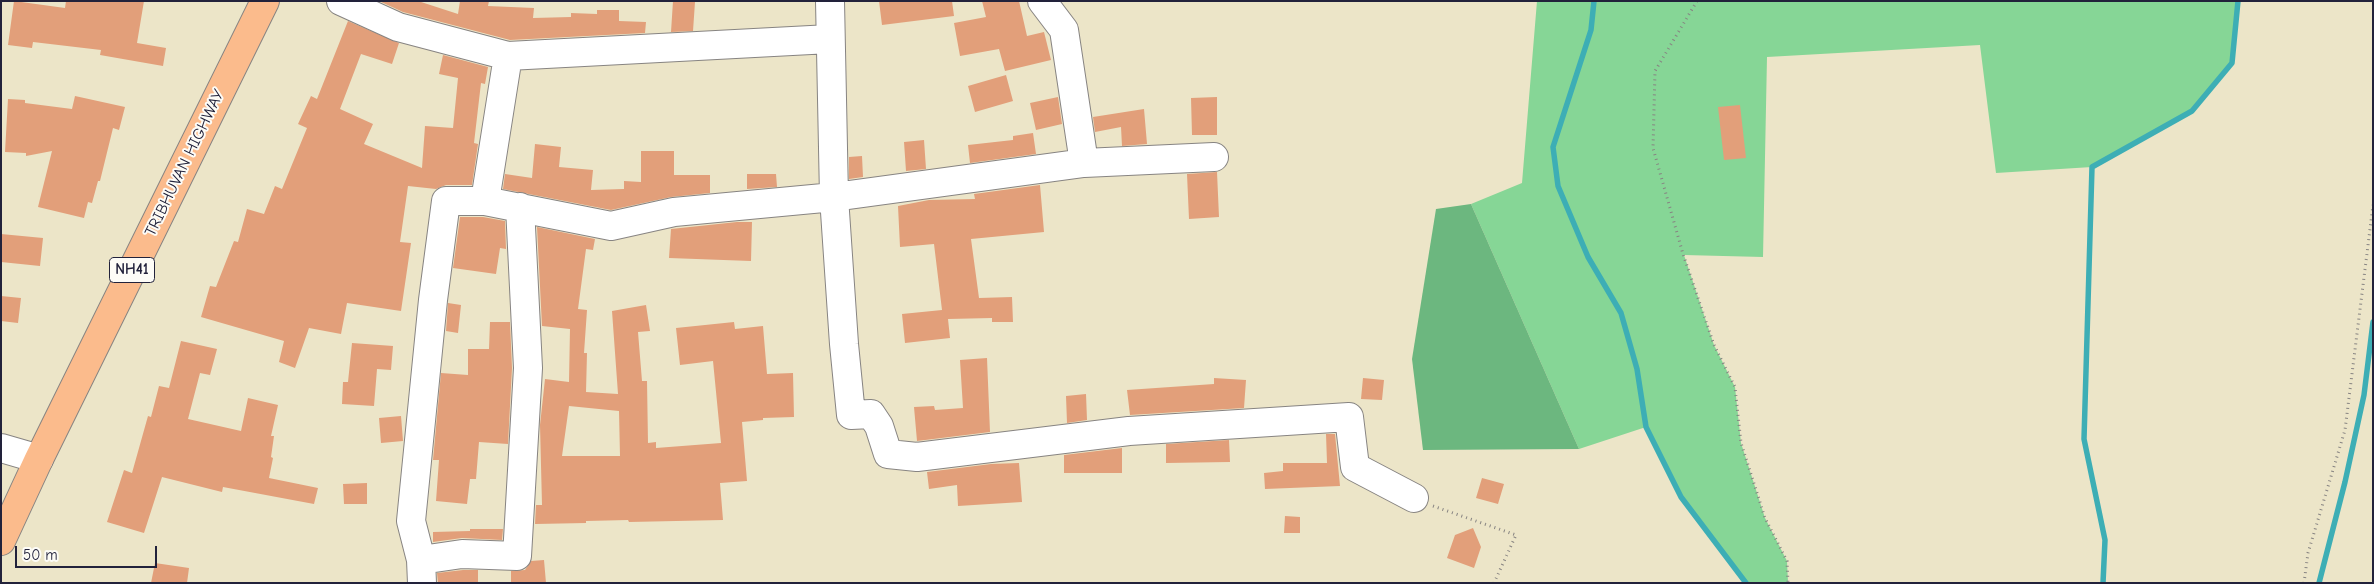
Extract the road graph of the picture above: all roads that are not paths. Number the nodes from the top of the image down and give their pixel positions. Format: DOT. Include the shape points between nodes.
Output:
graph roads {
  1 [pos="266,1"];
  2 [pos="341,1"];
  3 [pos="830,1"];
  4 [pos="1042,1"];
  5 [pos="830,39"];
  6 [pos="508,56"];
  7 [pos="1214,157"];
  8 [pos="1084,163"];
  9 [pos="834,197"];
  10 [pos="485,201"];
  11 [pos="520,207"];
  12 [pos="1,448"];
  13 [pos="39,459"];
  14 [pos="1414,498"];
  15 [pos="1,541"];
  16 [pos="422,572"];
  1 -- 13 [label="highway, TRIBHUVAN HIGHWAY / NH41"];
  2 -- 6 [label="street" via="398,27"];
  3 -- 5 [label="street"];
  4 -- 8 [label="street" via="1064,30"];
  5 -- 6 [label="street"];
  5 -- 9 [label="street"];
  6 -- 10 [label="street"];
  7 -- 8 [label="street"];
  8 -- 9 [label="street"];
  9 -- 11 [label="street" via="674,212 611,226"];
  9 -- 14 [label="street" via="852,415 871,414 879,426 888,454 917,457 1129,431 1349,417 1355,467"];
  10 -- 11 [label="street"];
  10 -- 16 [label="street" via="446,201 412,520"];
  11 -- 16 [label="street" via="528,368 517,556 462,554"];
  12 -- 13 [label="street"];
  13 -- 15 [label="highway, TRIBHUVAN HIGHWAY / NH41"];
}
